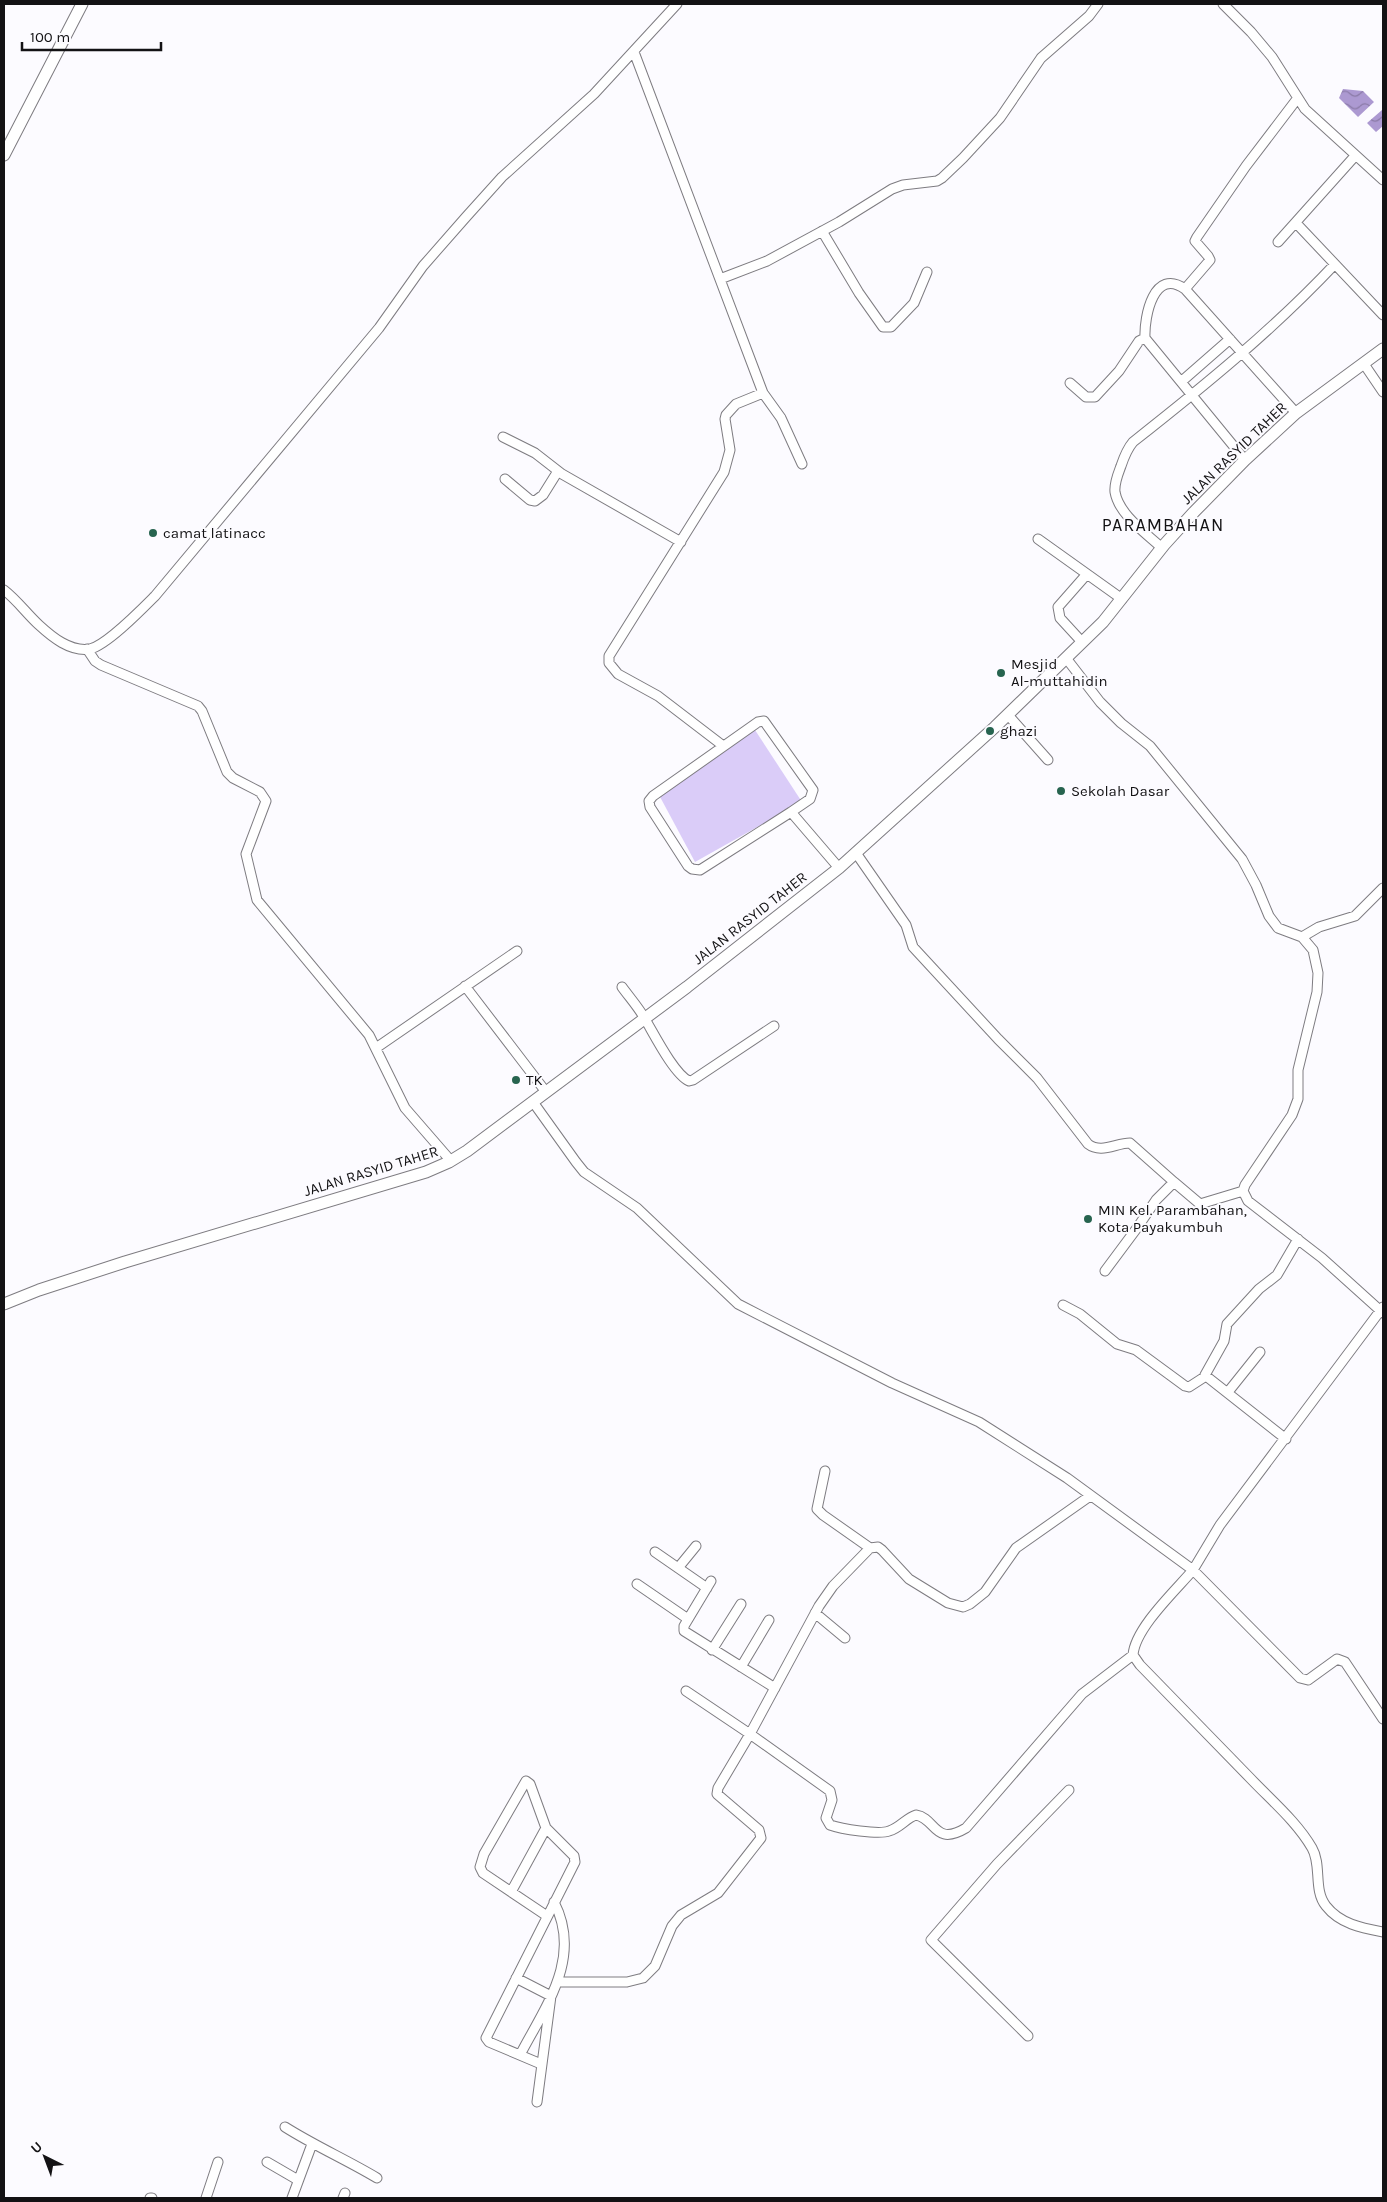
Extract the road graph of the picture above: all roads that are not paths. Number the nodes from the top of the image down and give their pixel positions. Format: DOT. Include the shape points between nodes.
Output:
graph roads {
  1 [pos="82,4"];
  2 [pos="678,4"];
  3 [pos="1098,4"];
  4 [pos="1223,4"];
  5 [pos="634,52"];
  6 [pos="1297,99"];
  7 [pos="4,155"];
  8 [pos="1355,156"];
  9 [pos="1383,180"];
  10 [pos="1296,223"];
  11 [pos="822,231"];
  12 [pos="1278,242"];
  13 [pos="1335,264"];
  14 [pos="927,272"];
  15 [pos="720,279"];
  16 [pos="1185,289"];
  17 [pos="1383,315"];
  18 [pos="1145,338"];
  19 [pos="1230,338"];
  20 [pos="1383,349"];
  21 [pos="1243,353"];
  22 [pos="1364,364"];
  23 [pos="1182,382"];
  24 [pos="1070,383"];
  25 [pos="1383,392"];
  26 [pos="763,393"];
  27 [pos="1193,395"];
  28 [pos="1296,413"];
  29 [pos="503,437"];
  30 [pos="1245,460"];
  31 [pos="802,464"];
  32 [pos="558,471"];
  33 [pos="504,479"];
  34 [pos="1038,539"];
  35 [pos="680,542"];
  36 [pos="1162,548"];
  37 [pos="1087,574"];
  38 [pos="4,590"];
  39 [pos="1122,599"];
  40 [pos="1082,642"];
  41 [pos="87,649"];
  42 [pos="1066,658"];
  43 [pos="1008,714"];
  44 [pos="722,746"];
  45 [pos="1048,760"];
  46 [pos="791,812"];
  47 [pos="856,853"];
  48 [pos="840,868"];
  49 [pos="1383,888"];
  50 [pos="1302,937"];
  51 [pos="517,951"];
  52 [pos="465,986"];
  53 [pos="622,987"];
  54 [pos="645,1018"];
  55 [pos="774,1026"];
  56 [pos="376,1048"];
  57 [pos="546,1092"];
  58 [pos="533,1102"];
  59 [pos="451,1161"];
  60 [pos="1174,1182"];
  61 [pos="1243,1191"];
  62 [pos="1298,1239"];
  63 [pos="1105,1270"];
  64 [pos="4,1304"];
  65 [pos="1063,1305"];
  66 [pos="1382,1310"];
  67 [pos="1260,1352"];
  68 [pos="1205,1375"];
  69 [pos="1228,1392"];
  70 [pos="1286,1439"];
  71 [pos="825,1471"];
  72 [pos="1090,1496"];
  73 [pos="696,1546"];
  74 [pos="870,1548"];
  75 [pos="655,1552"];
  76 [pos="678,1568"];
  77 [pos="1193,1570"];
  78 [pos="637,1584"];
  79 [pos="741,1604"];
  80 [pos="814,1613"];
  81 [pos="688,1619"];
  82 [pos="769,1620"];
  83 [pos="846,1638"];
  84 [pos="712,1650"];
  85 [pos="1132,1655"];
  86 [pos="741,1667"];
  87 [pos="775,1688"];
  88 [pos="686,1691"];
  89 [pos="1383,1719"];
  90 [pos="750,1734"];
  91 [pos="1069,1790"];
  92 [pos="546,1828"];
  93 [pos="512,1892"];
  94 [pos="554,1902"];
  95 [pos="548,1916"];
  96 [pos="1383,1932"];
  97 [pos="516,1978"];
  98 [pos="558,1982"];
  99 [pos="551,1996"];
  100 [pos="1028,2036"];
  101 [pos="520,2056"];
  102 [pos="542,2064"];
  103 [pos="537,2102"];
  104 [pos="285,2127"];
  105 [pos="312,2144"];
  106 [pos="218,2162"];
  107 [pos="267,2162"];
  108 [pos="377,2178"];
  109 [pos="298,2180"];
  110 [pos="206,2198"];
  111 [pos="292,2198"];
  1 -- 7 [label="street"];
  2 -- 5 [label="street"];
  3 -- 11 [label="street" via="1089,16 1041,58 1000,118 942,178 892,188"];
  4 -- 6 [label="street" via="1272,57"];
  5 -- 15 [label="street"];
  5 -- 41 [label="street" via="560,126 502,177 466,217 423,266 379,328 155,596 121,628"];
  6 -- 8 [label="street"];
  6 -- 16 [label="street" via="1197,237 1195,242 1210,260"];
  8 -- 9 [label="street"];
  8 -- 10 [label="street"];
  10 -- 12 [label="street"];
  10 -- 13 [label="street"];
  11 -- 14 [label="street" via="883,326 891,327 914,303"];
  11 -- 15 [label="street" via="767,261"];
  13 -- 17 [label="street"];
  13 -- 21 [label="street"];
  15 -- 26 [label="street"];
  16 -- 18 [label="street" via="1170,282 1157,291 1149,307"];
  16 -- 19 [label="street"];
  18 -- 23 [label="street"];
  18 -- 24 [label="street" via="1139,340 1119,371 1095,397 1086,397"];
  19 -- 21 [label="street"];
  19 -- 23 [label="street"];
  20 -- 22 [label="street, JALAN RASYID TAHER"];
  21 -- 27 [label="street"];
  21 -- 28 [label="street"];
  22 -- 25 [label="street"];
  22 -- 28 [label="street, JALAN RASYID TAHER"];
  23 -- 27 [label="street"];
  26 -- 31 [label="street" via="782,418"];
  26 -- 35 [label="street" via="729,410 725,419 730,450 727,465"];
  27 -- 30 [label="street"];
  27 -- 36 [label="street" via="1130,445 1117,478 1115,491 1122,509"];
  28 -- 30 [label="street, JALAN RASYID TAHER"];
  29 -- 32 [label="street" via="535,452"];
  30 -- 36 [label="street, JALAN RASYID TAHER"];
  32 -- 33 [label="street" via="543,495 535,501"];
  32 -- 35 [label="street"];
  34 -- 37 [label="street"];
  35 -- 44 [label="street" via="612,650 609,663 618,674 658,696"];
  36 -- 39 [label="street, JALAN RASYID TAHER"];
  37 -- 39 [label="street"];
  37 -- 40 [label="street" via="1058,607 1060,618"];
  38 -- 41 [label="street" via="52,636 64,644"];
  39 -- 40 [label="street, JALAN RASYID TAHER"];
  40 -- 42 [label="street, JALAN RASYID TAHER"];
  41 -- 56 [label="street" via="100,665 200,708 227,772 260,792 266,802 246,854 254,896 369,1035"];
  42 -- 43 [label="street, JALAN RASYID TAHER"];
  42 -- 50 [label="street" via="1100,702 1150,746 1242,859 1278,928"];
  43 -- 45 [label="street"];
  43 -- 47 [label="street, JALAN RASYID TAHER"];
  44 -- 46 [label="street" via="760,721 765,722 813,790 810,799"];
  44 -- 46 [label="street" via="649,801 690,867 700,870"];
  46 -- 48 [label="street"];
  47 -- 48 [label="street, JALAN RASYID TAHER"];
  47 -- 60 [label="street" via="906,925 913,946 1037,1078 1088,1144 1103,1149 1130,1143"];
  48 -- 54 [label="street, JALAN RASYID TAHER"];
  49 -- 50 [label="street" via="1355,916 1319,927"];
  50 -- 61 [label="street" via="1313,950 1318,973 1316,1000 1297,1078 1298,1099 1292,1115"];
  51 -- 52 [label="street"];
  52 -- 56 [label="street"];
  52 -- 57 [label="street"];
  53 -- 54 [label="street"];
  54 -- 55 [label="street" via="679,1073 689,1080"];
  54 -- 57 [label="street, JALAN RASYID TAHER"];
  56 -- 59 [label="street" via="405,1108"];
  57 -- 58 [label="street, JALAN RASYID TAHER"];
  58 -- 59 [label="street, JALAN RASYID TAHER"];
  58 -- 72 [label="street" via="584,1172 637,1208 738,1304 892,1383 979,1422"];
  59 -- 64 [label="street, JALAN RASYID TAHER" via="426,1172 116,1264"];
  60 -- 61 [label="street" via="1200,1204"];
  60 -- 63 [label="street" via="1156,1200"];
  61 -- 62 [label="street" via="1248,1201"];
  62 -- 66 [label="street"];
  62 -- 68 [label="street" via="1277,1275 1259,1289 1227,1324 1224,1342"];
  65 -- 68 [label="street" via="1080,1314 1117,1344 1136,1350 1185,1386"];
  66 -- 70 [label="street"];
  67 -- 69 [label="street"];
  68 -- 69 [label="street"];
  69 -- 70 [label="street"];
  70 -- 77 [label="street" via="1220,1525"];
  71 -- 74 [label="street" via="817,1509"];
  72 -- 74 [label="street" via="1016,1548 984,1592 963,1607 948,1603 917,1584 882,1550"];
  72 -- 77 [label="street"];
  73 -- 76 [label="street"];
  74 -- 80 [label="street" via="833,1586"];
  75 -- 76 [label="street"];
  76 -- 81 [label="street" via="709,1584"];
  77 -- 85 [label="street" via="1146,1626 1133,1647"];
  77 -- 89 [label="street" via="1300,1678 1308,1680 1337,1659 1345,1662"];
  78 -- 81 [label="street"];
  79 -- 84 [label="street"];
  80 -- 83 [label="street"];
  80 -- 87 [label="street"];
  81 -- 84 [label="street" via="684,1631"];
  82 -- 86 [label="street"];
  84 -- 86 [label="street"];
  85 -- 90 [label="street" via="1082,1694 966,1828 951,1834 934,1830 924,1818 916,1815 885,1832 830,1825 826,1818 832,1800 830,1791"];
  85 -- 96 [label="street" via="1288,1818 1312,1848 1324,1905 1357,1927"];
  86 -- 87 [label="street"];
  87 -- 90 [label="street"];
  88 -- 90 [label="street"];
  90 -- 98 [label="street" via="717,1792 760,1832 757,1845 718,1893 681,1915 672,1926 655,1966 642,1978 627,1982"];
  91 -- 100 [label="street" via="997,1864 930,1940"];
  92 -- 93 [label="street"];
  92 -- 93 [label="street" via="530,1784 526,1781 484,1854 480,1867 483,1873"];
  92 -- 94 [label="street" via="576,1859"];
  93 -- 95 [label="street"];
  94 -- 95 [label="street"];
  94 -- 98 [label="street" via="565,1933 564,1963"];
  95 -- 97 [label="street"];
  97 -- 99 [label="street"];
  97 -- 101 [label="street" via="486,2036 489,2042"];
  98 -- 99 [label="street"];
  99 -- 101 [label="street"];
  99 -- 102 [label="street"];
  101 -- 102 [label="street"];
  102 -- 103 [label="street"];
  104 -- 105 [label="street"];
  105 -- 108 [label="street"];
  105 -- 109 [label="street"];
  106 -- 110 [label="street"];
  107 -- 109 [label="street"];
  109 -- 111 [label="street"];
}
